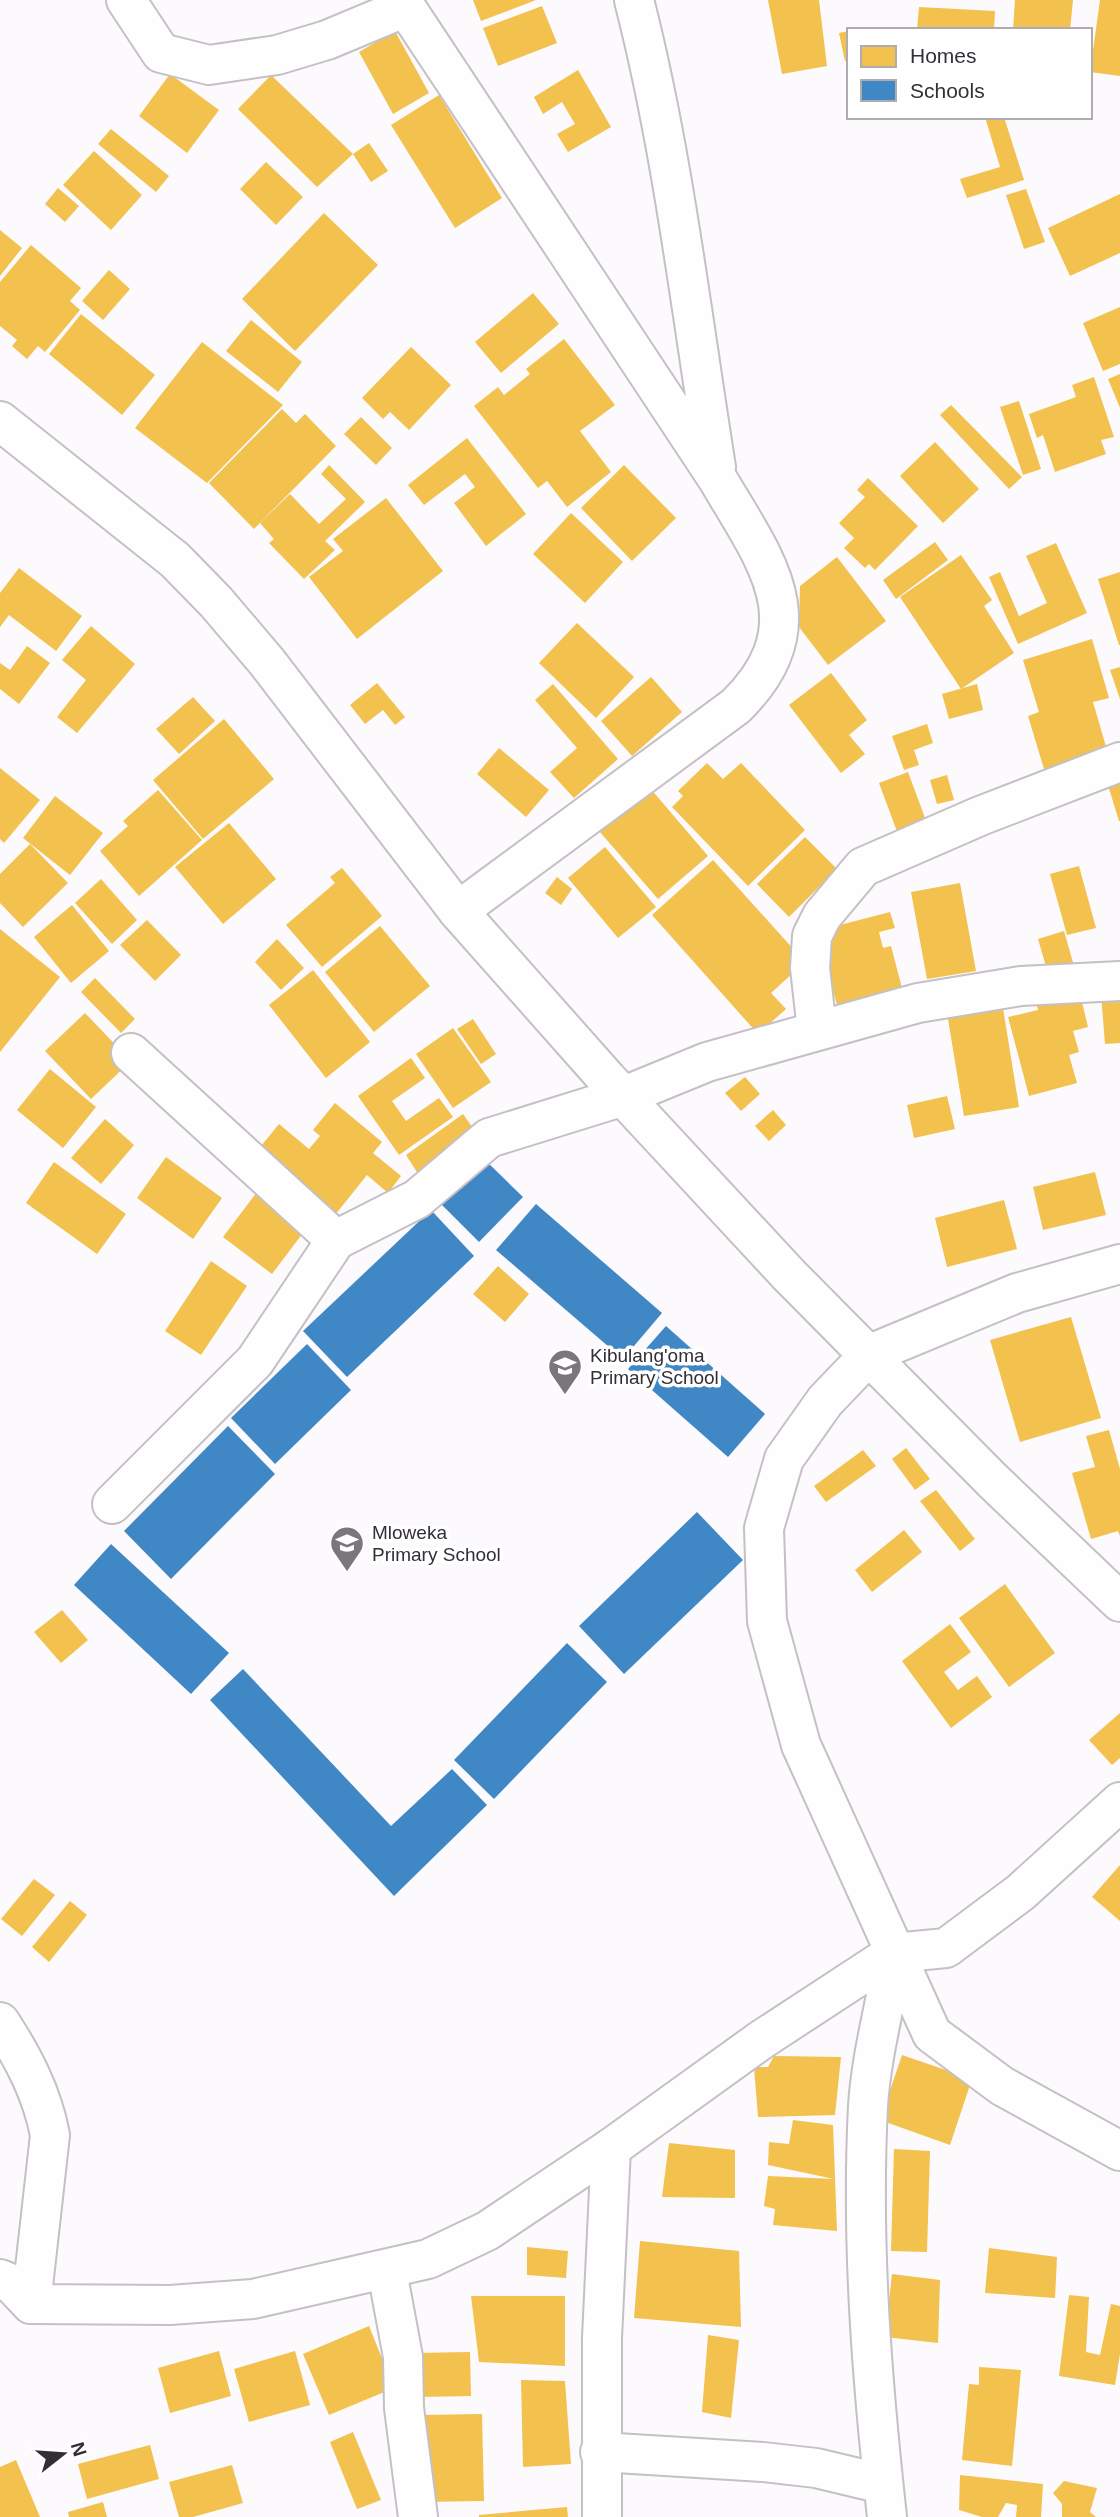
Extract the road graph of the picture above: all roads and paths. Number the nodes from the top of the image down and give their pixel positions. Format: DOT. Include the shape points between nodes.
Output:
graph roads {
  1 [pos="126,0"];
  2 [pos="634,0"];
  3 [pos="403,3"];
  4 [pos="0,421"];
  5 [pos="717,478"];
  6 [pos="1120,762"];
  7 [pos="458,911"];
  8 [pos="1120,981"];
  9 [pos="817,1030"];
  10 [pos="131,1053"];
  11 [pos="624,1096"];
  12 [pos="336,1240"];
  13 [pos="1120,1264"];
  14 [pos="870,1354"];
  15 [pos="112,1504"];
  16 [pos="1115,1590"];
  17 [pos="1120,1802"];
  18 [pos="894,1953"];
  19 [pos="0,2022"];
  20 [pos="611,2148"];
  21 [pos="1120,2151"];
  22 [pos="387,2270"];
  23 [pos="0,2278"];
  24 [pos="31,2304"];
  25 [pos="600,2452"];
  26 [pos="885,2501"];
  27 [pos="418,2517"];
  28 [pos="602,2517"];
  1 -- 3 [label="street" via="161,53 209,65 277,55 327,40"];
  2 -- 5 [label="street" via="672,188"];
  3 -- 5 [label="street"];
  4 -- 7 [label="street" via="175,560 216,602"];
  5 -- 7 [label="street" via="764,558 778,595 774,657 759,683 736,706"];
  6 -- 9 [label="street" via="863,867 821,916 812,936 810,968"];
  7 -- 11 [label="street"];
  8 -- 9 [label="street" via="995,990 918,1003"];
  9 -- 11 [label="street" via="707,1062"];
  10 -- 12 [label="street"];
  11 -- 12 [label="street" via="489,1138 417,1199"];
  11 -- 14 [label="street" via="789,1275"];
  12 -- 15 [label="street" via="255,1362"];
  13 -- 14 [label="street" via="1017,1293"];
  14 -- 16 [label="street" via="993,1480"];
  14 -- 18 [label="street" via="825,1401 783,1459 764,1528 767,1621 801,1745"];
  17 -- 18 [label="street" via="1021,1892 946,1948"];
  18 -- 20 [label="street" via="761,2040"];
  18 -- 21 [label="street" via="932,2034 1002,2086"];
  18 -- 26 [label="street" via="868,2104 869,2318"];
  19 -- 24 [label="street" via="22,2055 45,2110 50,2135"];
  20 -- 22 [label="street" via="487,2231 428,2259"];
  20 -- 25 [label="street"];
  22 -- 24 [label="street" via="253,2299 170,2305"];
  22 -- 27 [label="street" via="403,2357 404,2408"];
  23 -- 24 [label="street"];
  25 -- 26 [label="street" via="816,2469"];
  25 -- 28 [label="street"];
}
